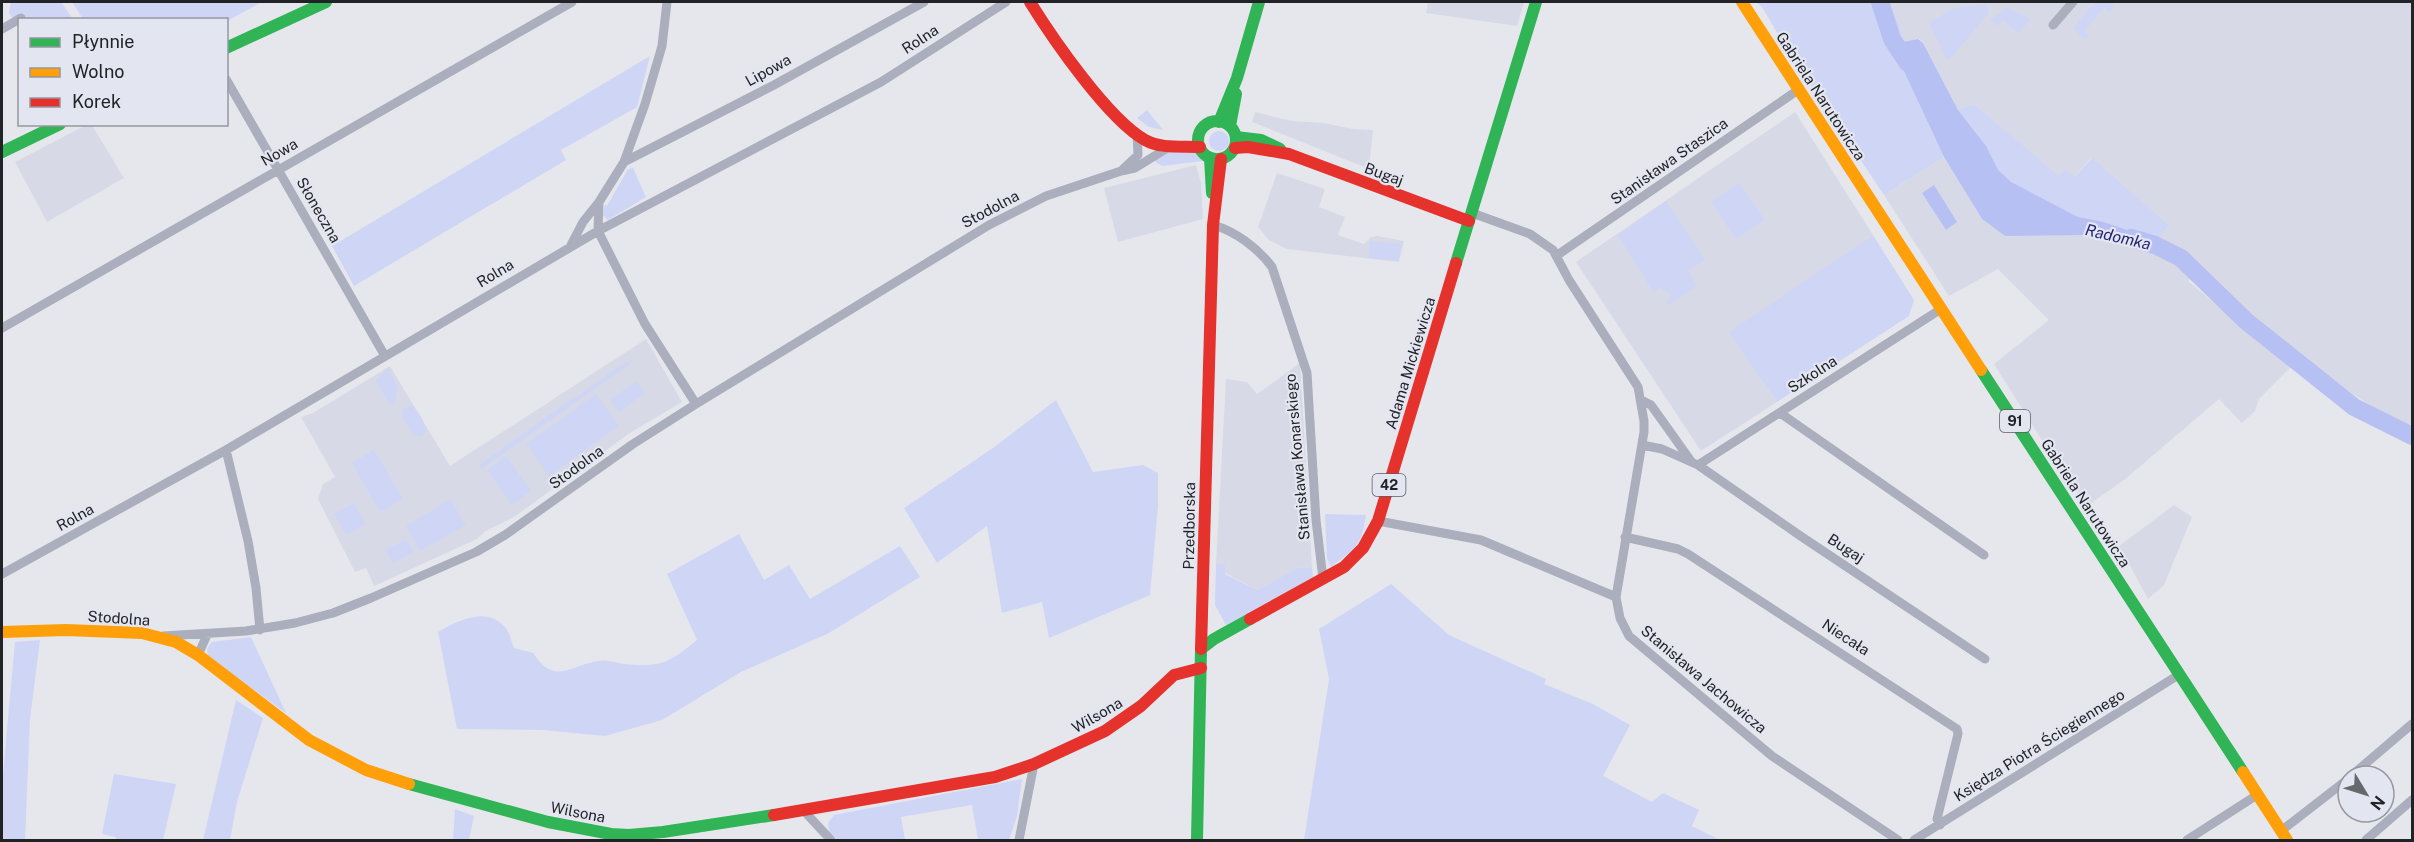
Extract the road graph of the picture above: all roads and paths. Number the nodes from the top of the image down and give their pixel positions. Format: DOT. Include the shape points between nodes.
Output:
graph roads {
  1 [pos="326,2"];
  2 [pos="572,2"];
  3 [pos="666,2"];
  4 [pos="924,2"];
  5 [pos="1006,2"];
  6 [pos="1030,2"];
  7 [pos="1259,2"];
  8 [pos="1536,2"];
  9 [pos="1742,2"];
  10 [pos="2073,2"];
  11 [pos="995,4"];
  12 [pos="18,20"];
  13 [pos="2053,25"];
  14 [pos="2,29"];
  15 [pos="228,47"];
  16 [pos="228,83"];
  17 [pos="1798,90"];
  18 [pos="56,126"];
  19 [pos="1230,133"];
  20 [pos="1137,134"];
  21 [pos="1200,141"];
  22 [pos="1169,147"];
  23 [pos="2,152"];
  24 [pos="1216,158"];
  25 [pos="624,162"];
  26 [pos="279,170"];
  27 [pos="1121,171"];
  28 [pos="599,202"];
  29 [pos="1471,217"];
  30 [pos="1213,219"];
  31 [pos="598,231"];
  32 [pos="570,247"];
  33 [pos="1557,256"];
  34 [pos="1941,309"];
  35 [pos="2,328"];
  36 [pos="385,356"];
  37 [pos="1641,400"];
  38 [pos="696,404"];
  39 [pos="1780,413"];
  40 [pos="1642,445"];
  41 [pos="226,450"];
  42 [pos="1695,463"];
  43 [pos="1378,521"];
  44 [pos="1625,537"];
  45 [pos="1984,555"];
  46 [pos="2,574"];
  47 [pos="1323,579"];
  48 [pos="1616,597"];
  49 [pos="260,630"];
  50 [pos="2,633"];
  51 [pos="207,635"];
  52 [pos="158,636"];
  53 [pos="1201,649"];
  54 [pos="198,655"];
  55 [pos="1985,658"];
  56 [pos="1201,668"];
  57 [pos="2180,675"];
  58 [pos="2412,724"];
  59 [pos="1034,764"];
  60 [pos="2365,764"];
  61 [pos="2336,790"];
  62 [pos="2258,795"];
  63 [pos="2412,800"];
  64 [pos="804,811"];
  65 [pos="1940,825"];
  66 [pos="2284,836"];
  67 [pos="831,840"];
  68 [pos="1019,840"];
  69 [pos="1197,840"];
  70 [pos="1898,840"];
  71 [pos="1914,840"];
  72 [pos="2187,840"];
  73 [pos="2366,840"];
  1 -- 15 [label="street"];
  2 -- 26 [label="street, Nowa"];
  3 -- 25 [label="street" via="662,46"];
  4 -- 25 [label="street, Lipowa"];
  5 -- 11 [label="street, Rolna"];
  6 -- 20 [label="street" via="1088,81"];
  7 -- 19 [label="street" via="1237,78"];
  8 -- 29 [label="street, Adama Mickiewicza / 42"];
  9 -- 17 [label="street, Gabriela Narutowicza / 91"];
  10 -- 13 [label="street"];
  11 -- 31 [label="street, Rolna" via="881,82"];
  12 -- 14 [label="street"];
  16 -- 26 [label="street, Słoneczna"];
  17 -- 33 [label="street, Stanisława Staszica"];
  17 -- 34 [label="street, Gabriela Narutowicza / 91"];
  18 -- 23 [label="street"];
  19 -- 21 [label="street" via="1205,126"];
  19 -- 24 [label="street" via="1227,156"];
  19 -- 29 [label="street, Bugaj" via="1271,144 1289,154"];
  20 -- 21 [label="street"];
  20 -- 22 [label="street"];
  20 -- 27 [label="street" via="1138,154"];
  21 -- 22 [label="street"];
  21 -- 24 [label="street"];
  22 -- 27 [label="street, Stodolna" via="1143,165"];
  24 -- 30 [label="street, Przedborska"];
  25 -- 28 [label="street"];
  26 -- 35 [label="street, Nowa"];
  26 -- 36 [label="street, Słoneczna"];
  27 -- 38 [label="street, Stodolna" via="1046,196 989,225"];
  28 -- 31 [label="street"];
  28 -- 32 [label="street"];
  29 -- 33 [label="street, Bugaj" via="1530,234"];
  29 -- 43 [label="street, Adama Mickiewicza / 42"];
  30 -- 47 [label="street, Stanisława Konarskiego" via="1265,257 1272,267 1304,363"];
  30 -- 53 [label="street, Przedborska"];
  31 -- 32 [label="street, Rolna"];
  31 -- 38 [label="street" via="645,324"];
  32 -- 36 [label="street, Rolna"];
  33 -- 37 [label="street, Bugaj" via="1629,371"];
  34 -- 39 [label="street, Szkolna"];
  34 -- 57 [label="street, Gabriela Narutowicza / 91"];
  36 -- 41 [label="street, Rolna"];
  37 -- 40 [label="street, Stanisława Jachowicza"];
  37 -- 42 [label="street, Bugaj" via="1651,405"];
  38 -- 49 [label="street, Stodolna" via="476,552 333,613"];
  39 -- 42 [label="street, Szkolna"];
  39 -- 45 [label="street"];
  40 -- 42 [label="street, Bugaj"];
  40 -- 44 [label="street, Stanisława Jachowicza"];
  41 -- 46 [label="street, Rolna"];
  41 -- 49 [label="street" via="251,560"];
  42 -- 55 [label="street, Bugaj"];
  43 -- 47 [label="street, Adama Mickiewicza / 42" via="1355,557"];
  43 -- 48 [label="street" via="1470,536"];
  44 -- 48 [label="street, Stanisława Jachowicza"];
  44 -- 65 [label="street, Niecała" via="1688,554 1952,724 1958,734 1937,819"];
  47 -- 53 [label="street, Adama Mickiewicza / 42"];
  48 -- 70 [label="street, Stanisława Jachowicza" via="1629,636 1671,673 1772,756"];
  49 -- 51 [label="street, Stodolna"];
  50 -- 52 [label="street, Stodolna" via="66,630"];
  51 -- 52 [label="street, Stodolna"];
  51 -- 54 [label="street"];
  52 -- 54 [label="street, Wilsona"];
  53 -- 56 [label="street, Przedborska"];
  54 -- 64 [label="street, Wilsona" via="309,740 349,762 411,785 548,822 629,835"];
  56 -- 59 [label="street, Wilsona" via="1174,675 1122,721"];
  56 -- 69 [label="street, Przedborska"];
  57 -- 62 [label="street, Gabriela Narutowicza / 91"];
  57 -- 65 [label="street, Księdza Piotra Ściegiennego"];
  58 -- 60 [label="street"];
  59 -- 64 [label="street, Wilsona" via="995,777"];
  59 -- 68 [label="street"];
  61 -- 66 [label="street"];
  62 -- 66 [label="street, Gabriela Narutowicza / 91"];
  62 -- 72 [label="street"];
  63 -- 73 [label="street"];
  64 -- 67 [label="street"];
  65 -- 71 [label="street, Księdza Piotra Ściegiennego"];
}
